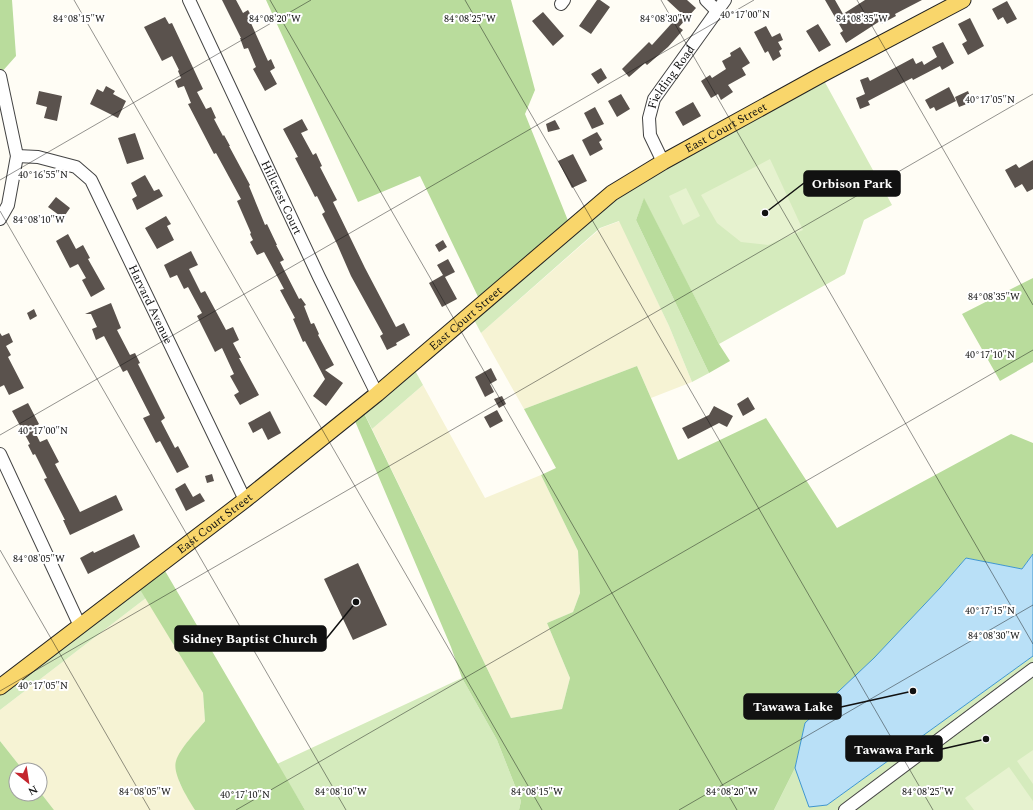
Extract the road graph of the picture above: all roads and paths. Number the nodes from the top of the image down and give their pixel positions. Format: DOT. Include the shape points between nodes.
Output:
graph roads {
  1 [pos="189,0"];
  2 [pos="706,0"];
  3 [pos="725,0"];
  4 [pos="963,0"];
  5 [pos="717,11"];
  6 [pos="0,76"];
  7 [pos="17,156"];
  8 [pos="663,162"];
  9 [pos="0,219"];
  10 [pos="377,394"];
  11 [pos="0,454"];
  12 [pos="245,500"];
  13 [pos="80,626"];
  14 [pos="1033,669"];
  15 [pos="0,687"];
  16 [pos="846,810"];
  1 -- 10 [label="street, Hillcrest Court"];
  2 -- 5 [label="street"];
  3 -- 5 [label="street, Fielding Road"];
  4 -- 8 [label="main road, East Court Street"];
  5 -- 8 [label="street, Fielding Road" via="654,99 649,118 650,135"];
  6 -- 7 [label="street"];
  7 -- 9 [label="street" via="8,204"];
  7 -- 12 [label="street, Harvard Avenue" via="38,157 76,167 92,180"];
  8 -- 10 [label="main road, East Court Street" via="612,193"];
  10 -- 12 [label="main road, East Court Street"];
  11 -- 13 [label="street"];
  12 -- 13 [label="main road, East Court Street"];
  13 -- 15 [label="main road, East Court Street"];
  14 -- 16 [label="street"];
}
